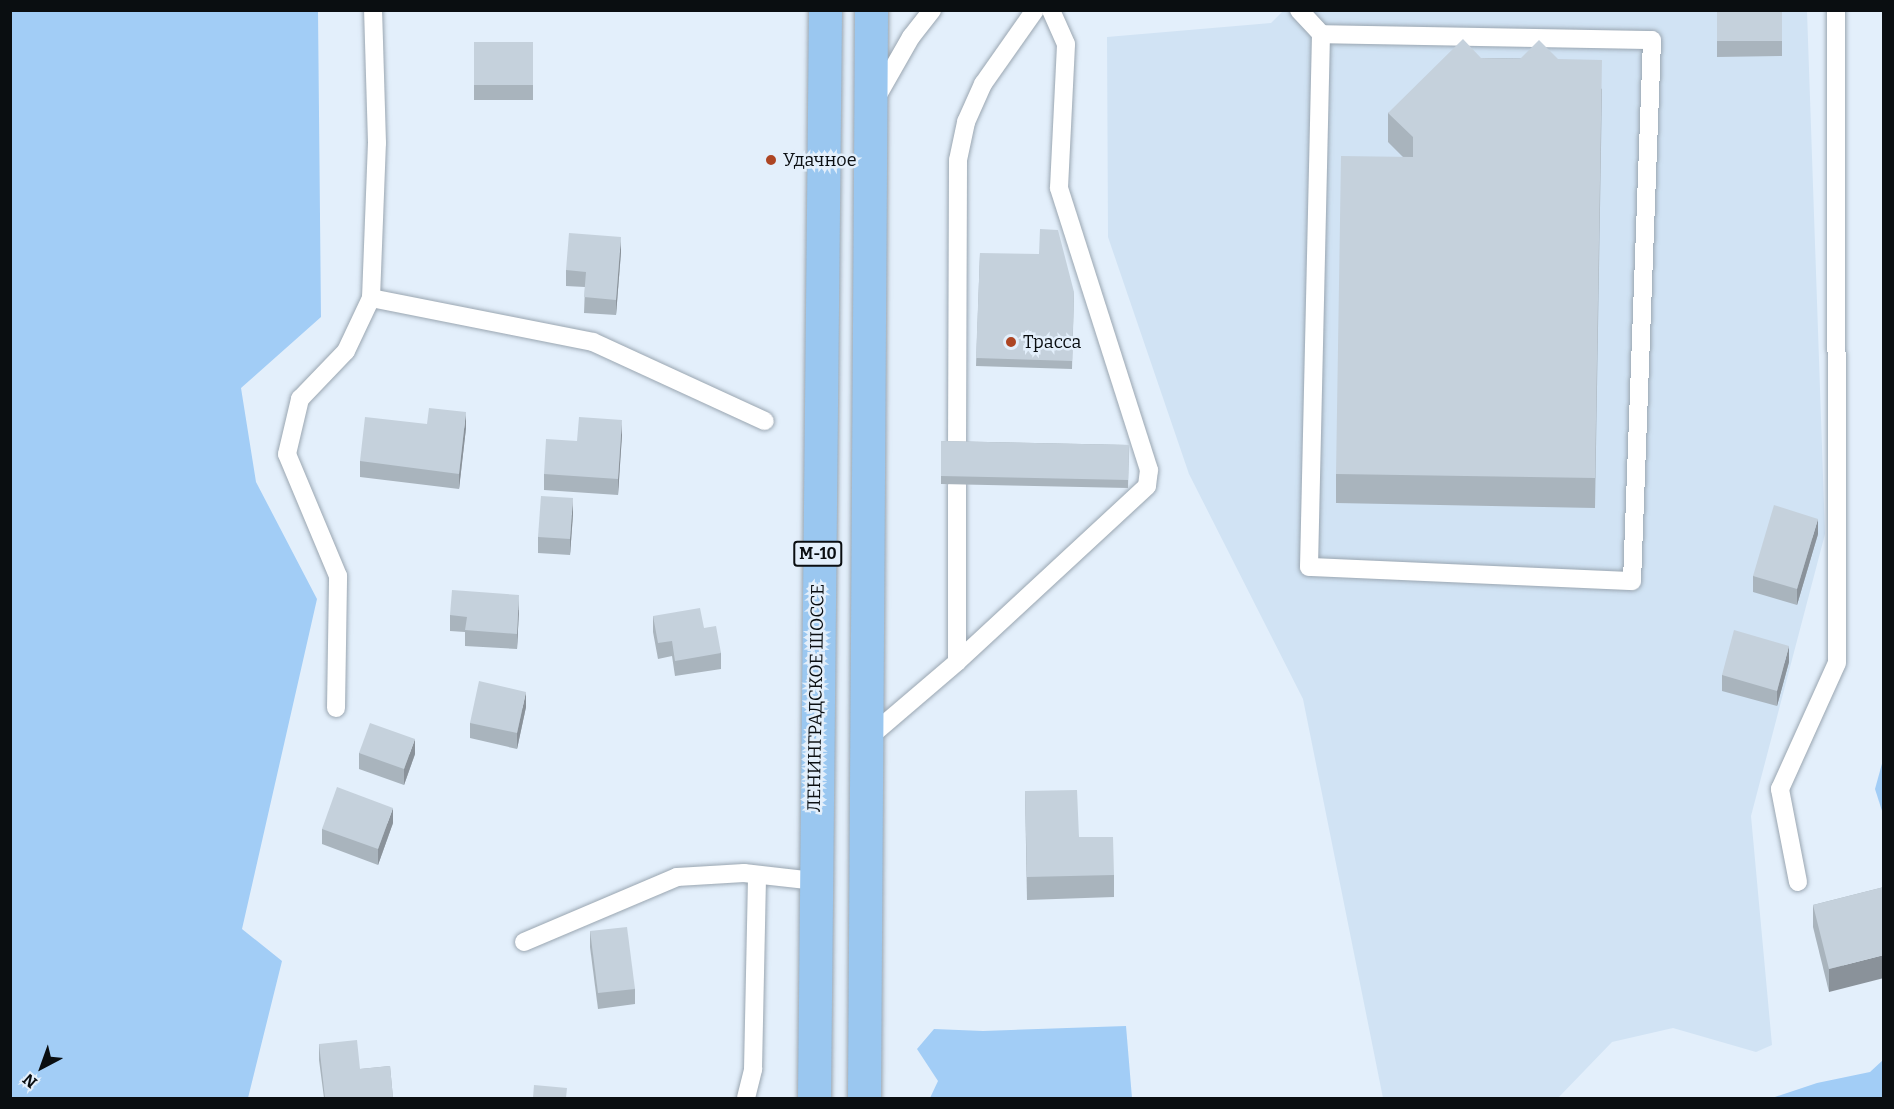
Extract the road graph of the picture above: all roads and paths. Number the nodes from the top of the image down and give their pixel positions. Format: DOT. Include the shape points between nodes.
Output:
graph roads {
  1 [pos="373,10"];
  2 [pos="825,10"];
  3 [pos="872,10"];
  4 [pos="932,10"];
  5 [pos="1035,10"];
  6 [pos="1051,10"];
  7 [pos="1299,10"];
  8 [pos="1836,10"];
  9 [pos="1321,34"];
  10 [pos="871,107"];
  11 [pos="371,298"];
  12 [pos="765,421"];
  13 [pos="957,450"];
  14 [pos="957,485"];
  15 [pos="957,662"];
  16 [pos="336,708"];
  17 [pos="867,739"];
  18 [pos="757,875"];
  19 [pos="814,881"];
  20 [pos="1798,882"];
  21 [pos="524,942"];
  22 [pos="746,1098"];
  23 [pos="814,1098"];
  24 [pos="864,1098"];
  1 -- 11 [label="lane" via="377,143"];
  2 -- 19 [label="highway, ЛЕНИНГРАДСКОЕ ШОССЕ / М-10"];
  3 -- 10 [label="highway, М-10"];
  4 -- 10 [label="lane"];
  5 -- 13 [label="lane" via="983,84 966,122 958,160"];
  6 -- 15 [label="lane" via="1066,44 1059,188 1149,470 1147,486"];
  7 -- 9 [label="lane"];
  8 -- 20 [label="lane" via="1837,663 1780,789"];
  9 -- 9 [label="lane" via="1310,567 1632,581 1652,40"];
  10 -- 17 [label="highway, М-10"];
  11 -- 12 [label="lane" via="593,342"];
  11 -- 16 [label="lane" via="346,351 300,399 287,454 338,576"];
  14 -- 15 [label="lane"];
  15 -- 17 [label="lane"];
  17 -- 24 [label="highway, М-10"];
  18 -- 19 [label="lane"];
  18 -- 21 [label="lane" via="677,877"];
  18 -- 22 [label="lane" via="753,1070"];
  19 -- 23 [label="highway, ЛЕНИНГРАДСКОЕ ШОССЕ / М-10"];
}
